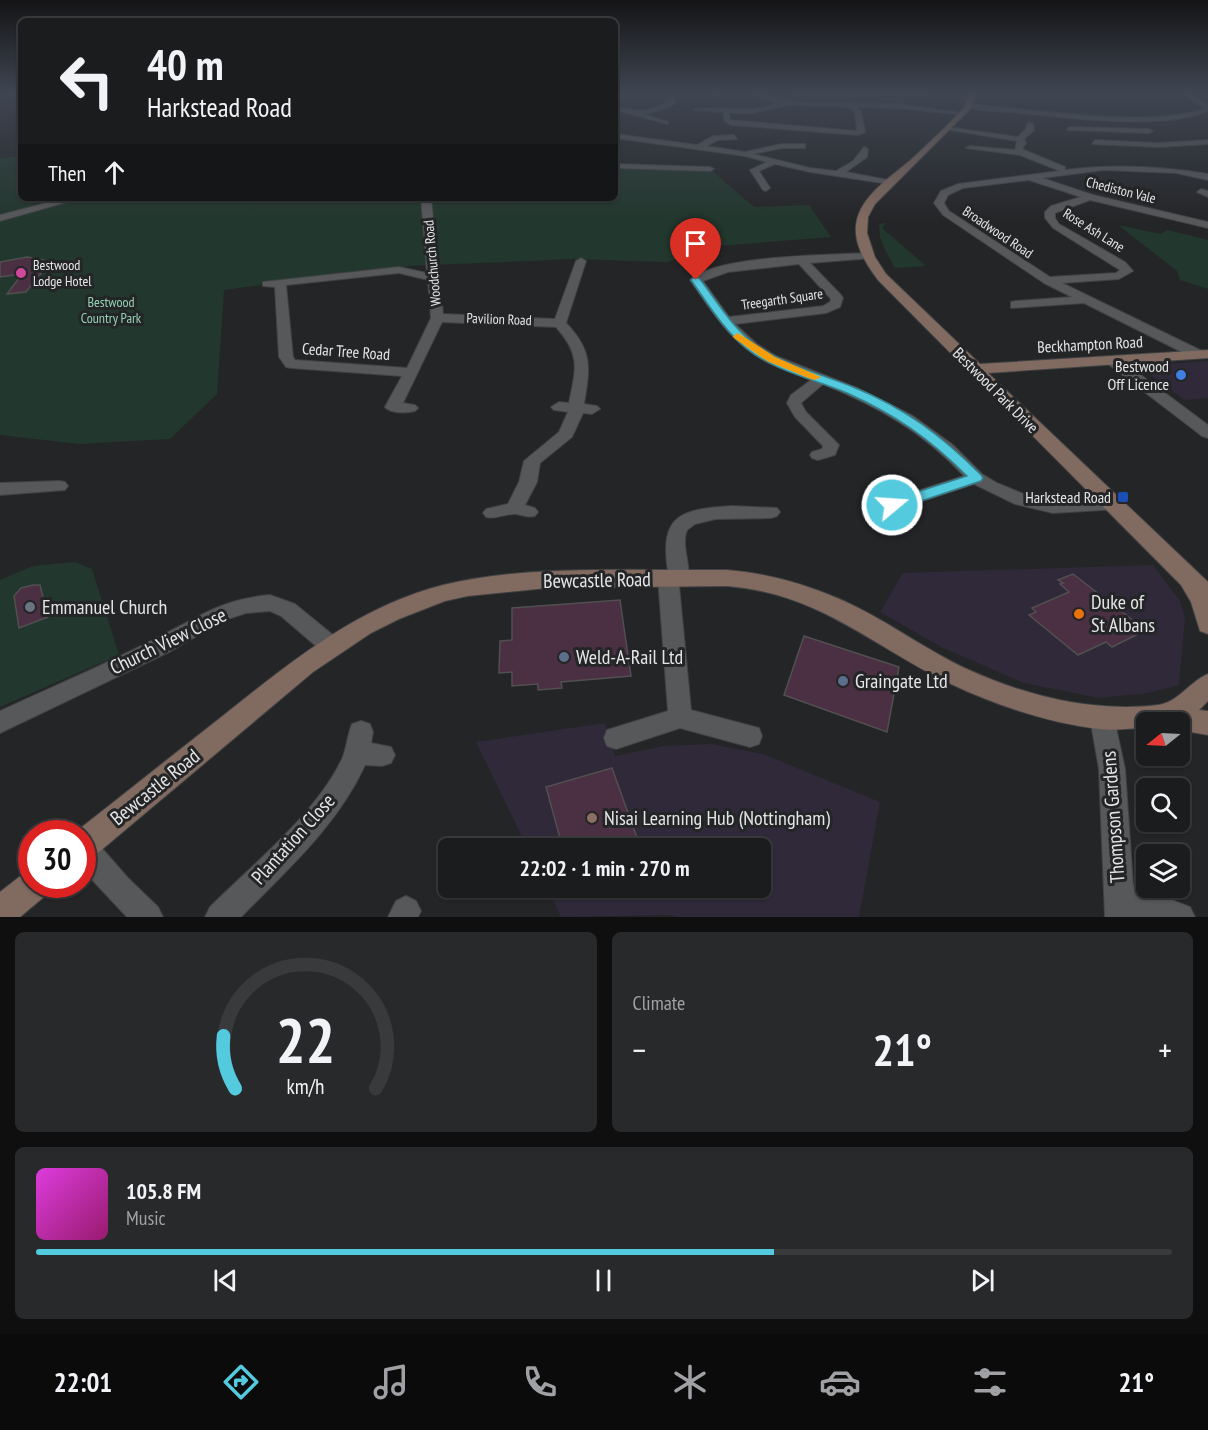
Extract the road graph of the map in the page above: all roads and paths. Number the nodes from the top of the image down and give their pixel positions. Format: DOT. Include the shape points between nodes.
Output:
graph roads {
  1 [pos="621,137"];
  2 [pos="734,137"];
  3 [pos="939,137"];
  4 [pos="1004,137"];
  5 [pos="1022,137"];
  6 [pos="1162,137"];
  7 [pos="1020,139"];
  8 [pos="1101,142"];
  9 [pos="1208,142"];
  10 [pos="1178,144"];
  11 [pos="802,146"];
  12 [pos="699,147"];
  13 [pos="970,148"];
  14 [pos="860,151"];
  15 [pos="745,153"];
  16 [pos="1021,153"];
  17 [pos="774,161"];
  18 [pos="618,166"];
  19 [pos="710,169"];
  20 [pos="1062,169"];
  21 [pos="837,174"];
  22 [pos="1028,177"];
  23 [pos="1208,177"];
  24 [pos="890,181"];
  25 [pos="766,190"];
  26 [pos="1090,197"];
  27 [pos="65,201"];
  28 [pos="426,201"];
  29 [pos="0,218"];
  30 [pos="1208,225"];
  31 [pos="431,254"];
  32 [pos="869,256"];
  33 [pos="582,261"];
  34 [pos="802,261"];
  35 [pos="399,270"];
  36 [pos="434,279"];
  37 [pos="1048,281"];
  38 [pos="1084,300"];
  39 [pos="1026,306"];
  40 [pos="437,318"];
  41 [pos="726,321"];
  42 [pos="560,324"];
  43 [pos="1203,354"];
  44 [pos="1113,361"];
  45 [pos="975,369"];
  46 [pos="411,372"];
  47 [pos="821,379"];
  48 [pos="559,407"];
  49 [pos="410,408"];
  50 [pos="584,408"];
  51 [pos="1208,434"];
  52 [pos="818,455"];
  53 [pos="976,478"];
  54 [pos="39,486"];
  55 [pos="59,486"];
  56 [pos="0,489"];
  57 [pos="26,501"];
  58 [pos="892,505"];
  59 [pos="1113,505"];
  60 [pos="771,512"];
  61 [pos="492,513"];
  62 [pos="674,578"];
  63 [pos="1190,580"];
  64 [pos="1208,594"];
  65 [pos="1208,625"];
  66 [pos="332,646"];
  67 [pos="1208,685"];
  68 [pos="1171,712"];
  69 [pos="1136,717"];
  70 [pos="680,718"];
  71 [pos="1102,718"];
  72 [pos="1190,720"];
  73 [pos="0,722"];
  74 [pos="1208,723"];
  75 [pos="750,736"];
  76 [pos="615,738"];
  77 [pos="366,746"];
  78 [pos="96,835"];
  79 [pos="96,862"];
  80 [pos="18,898"];
  81 [pos="1119,906"];
  82 [pos="0,913"];
  83 [pos="148,917"];
  84 [pos="220,917"];
  85 [pos="1180,917"];
  1 -- 12 [label="street"];
  2 -- 12 [label="street" via="712,137"];
  3 -- 24 [label="street, Bestwood Park Drive"];
  4 -- 7 [label="street"];
  5 -- 7 [label="street"];
  6 -- 10 [label="street"];
  7 -- 16 [label="street"];
  8 -- 10 [label="street"];
  9 -- 10 [label="street"];
  11 -- 15 [label="street" via="780,145"];
  12 -- 15 [label="street"];
  13 -- 16 [label="street" via="998,154"];
  14 -- 21 [label="street" via="864,155"];
  15 -- 17 [label="street"];
  16 -- 20 [label="street"];
  17 -- 21 [label="street"];
  17 -- 25 [label="street" via="754,170"];
  18 -- 19 [label="street"];
  21 -- 24 [label="street"];
  22 -- 23 [label="street, Broadwood Road" via="1104,168 1176,171"];
  22 -- 26 [label="street, Chediston Vale"];
  22 -- 37 [label="street, Broadwood Road" via="955,188 941,197 940,206"];
  24 -- 32 [label="street, Bestwood Park Drive" via="863,218 862,234"];
  26 -- 30 [label="street, Chediston Vale"];
  26 -- 37 [label="street, Rose Ash Lane" via="1054,208 1050,218 1056,226 1121,264 1126,271 1113,276"];
  27 -- 29 [label="street"];
  28 -- 31 [label="street, Woodchurch Road"];
  31 -- 35 [label="street, Cedar Tree Road"];
  31 -- 36 [label="street, Woodchurch Road"];
  32 -- 34 [label="street, Treegarth Square"];
  32 -- 45 [label="street, Bestwood Park Drive" via="882,277"];
  33 -- 42 [label="street"];
  34 -- 41 [label="street, Treegarth Square" via="740,266 698,278 699,287"];
  34 -- 41 [label="street, Treegarth Square" via="837,298 836,304 826,309"];
  35 -- 36 [label="street, Cedar Tree Road"];
  35 -- 46 [label="street, Cedar Tree Road" via="274,284 286,357 291,364"];
  36 -- 40 [label="street, Woodchurch Road"];
  37 -- 38 [label="street, Broadwood Road"];
  38 -- 39 [label="street"];
  38 -- 43 [label="street, Broadwood Road"];
  40 -- 42 [label="street, Pavilion Road"];
  40 -- 46 [label="street, Woodchurch Road"];
  41 -- 47 [label="street" via="762,354"];
  42 -- 50 [label="street" via="575,340 582,360"];
  43 -- 44 [label="street, Beckhampton Road"];
  44 -- 45 [label="street, Beckhampton Road"];
  44 -- 51 [label="street"];
  45 -- 59 [label="street, Bestwood Park Drive"];
  46 -- 49 [label="street, Woodchurch Road" via="393,407"];
  47 -- 52 [label="street" via="794,403 831,445 829,452"];
  47 -- 53 [label="street" via="908,418"];
  48 -- 50 [label="street"];
  50 -- 61 [label="street" via="566,434 532,461 522,510"];
  53 -- 58 [label="street"];
  53 -- 59 [label="street" via="1006,495 1038,505"];
  54 -- 55 [label="street"];
  54 -- 56 [label="street"];
  54 -- 57 [label="street"];
  59 -- 63 [label="street, Bestwood Park Drive"];
  60 -- 62 [label="street" via="748,505 682,522 675,536"];
  62 -- 66 [label="street, Bewcastle Road" via="525,581 468,588 390,614"];
  62 -- 70 [label="street"];
  62 -- 71 [label="street, Bewcastle Road" via="752,580 809,595 992,691 1058,712"];
  63 -- 64 [label="street, Bestwood Park Drive"];
  63 -- 65 [label="street, Bestwood Park Drive"];
  66 -- 73 [label="street, Church View Close" via="288,610 270,603 245,605 219,614 163,645"];
  66 -- 78 [label="street, Bewcastle Road"];
  67 -- 68 [label="street, Bewcastle Road"];
  69 -- 71 [label="street, Bewcastle Road"];
  70 -- 75 [label="street"];
  70 -- 76 [label="street"];
  71 -- 81 [label="street, Thompson Gardens" via="1112,769"];
  72 -- 74 [label="street, Bewcastle Road"];
  77 -- 84 [label="street, Plantation Close" via="313,821"];
  79 -- 83 [label="street"];
  80 -- 82 [label="street"];
  81 -- 85 [label="street"];
}
